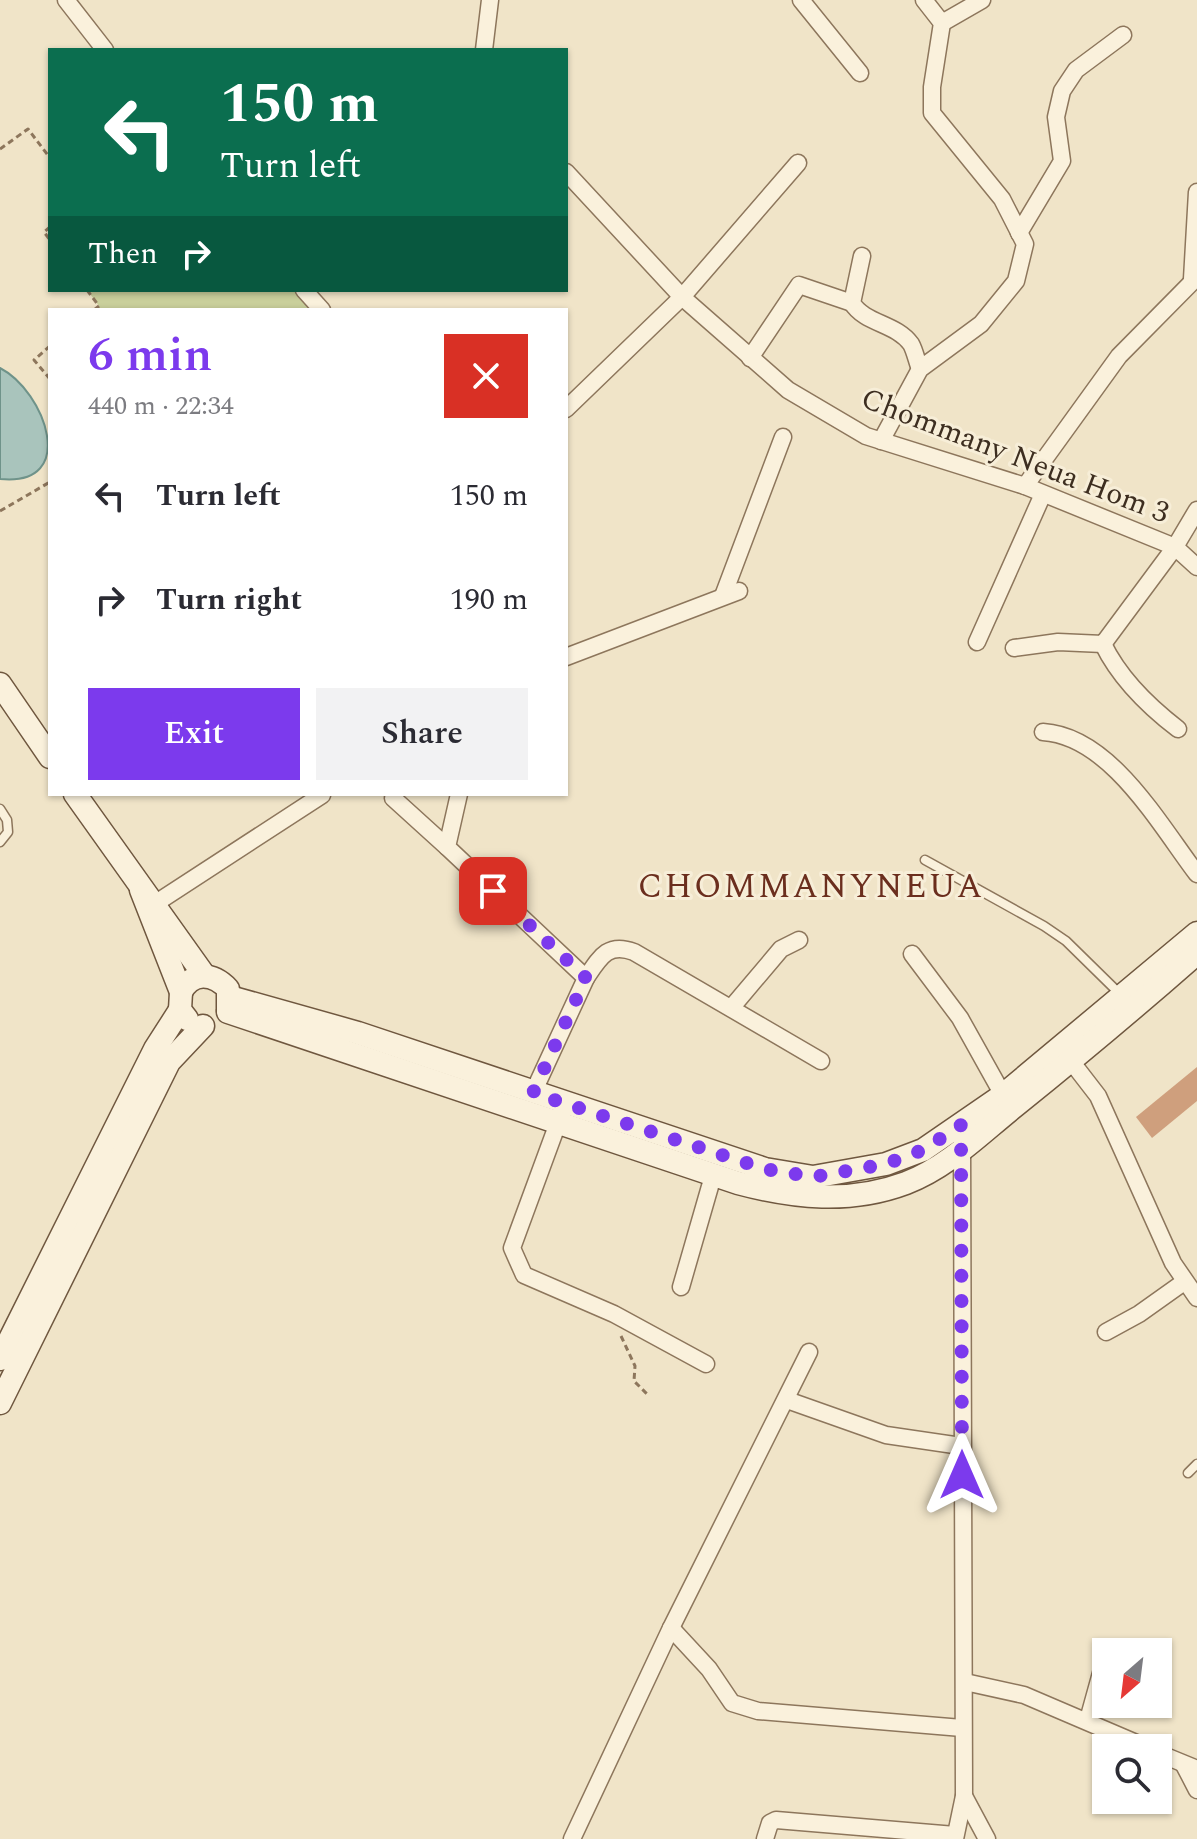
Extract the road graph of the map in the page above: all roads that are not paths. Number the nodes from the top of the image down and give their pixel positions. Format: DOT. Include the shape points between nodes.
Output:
graph roads {
  1 [pos="66,0"];
  2 [pos="490,0"];
  3 [pos="801,0"];
  4 [pos="924,0"];
  5 [pos="982,0"];
  6 [pos="942,23"];
  7 [pos="1123,35"];
  8 [pos="103,48"];
  9 [pos="484,48"];
  10 [pos="860,73"];
  11 [pos="798,163"];
  12 [pos="568,174"];
  13 [pos="1197,192"];
  14 [pos="1019,233"];
  15 [pos="862,256"];
  16 [pos="1195,278"];
  17 [pos="306,292"];
  18 [pos="682,297"];
  19 [pos="852,303"];
  20 [pos="320,308"];
  21 [pos="750,358"];
  22 [pos="920,369"];
  23 [pos="568,407"];
  24 [pos="783,437"];
  25 [pos="881,441"];
  26 [pos="1025,486"];
  27 [pos="1043,494"];
  28 [pos="1197,510"];
  29 [pos="1175,547"];
  30 [pos="1197,567"];
  31 [pos="977,642"];
  32 [pos="1103,644"];
  33 [pos="1014,648"];
  34 [pos="568,656"];
  35 [pos="0,684"];
  36 [pos="1178,729"];
  37 [pos="1043,732"];
  38 [pos="48,752"];
  39 [pos="76,796"];
  40 [pos="320,796"];
  41 [pos="459,796"];
  42 [pos="393,798"];
  43 [pos="0,809"];
  44 [pos="0,842"];
  45 [pos="447,847"];
  46 [pos="925,860"];
  47 [pos="1197,874"];
  48 [pos="147,897"];
  49 [pos="1197,933"];
  50 [pos="799,940"];
  51 [pos="1197,953"];
  52 [pos="912,954"];
  53 [pos="204,975"];
  54 [pos="586,978"];
  55 [pos="1123,998"];
  56 [pos="180,1001"];
  57 [pos="229,1005"];
  58 [pos="732,1007"];
  59 [pos="203,1026"];
  60 [pos="1066,1055"];
  61 [pos="821,1061"];
  62 [pos="533,1093"];
  63 [pos="1003,1095"];
  64 [pos="566,1103"];
  65 [pos="557,1125"];
  66 [pos="961,1125"];
  67 [pos="963,1150"];
  68 [pos="713,1176"];
  69 [pos="1184,1282"];
  70 [pos="681,1287"];
  71 [pos="1197,1298"];
  72 [pos="1106,1332"];
  73 [pos="809,1352"];
  74 [pos="0,1359"];
  75 [pos="706,1364"];
  76 [pos="787,1400"];
  77 [pos="0,1403"];
  78 [pos="961,1446"];
  79 [pos="1197,1464"];
  80 [pos="1188,1473"];
  81 [pos="671,1628"];
  82 [pos="965,1682"];
  83 [pos="1092,1706"];
  84 [pos="1088,1720"];
  85 [pos="962,1728"];
  86 [pos="1118,1734"];
  87 [pos="1190,1767"];
  88 [pos="1197,1790"];
  89 [pos="964,1796"];
  90 [pos="955,1837"];
  91 [pos="572,1839"];
  92 [pos="765,1839"];
  93 [pos="987,1839"];
  1 -- 8 [label="street"];
  2 -- 9 [label="street"];
  3 -- 10 [label="street"];
  4 -- 6 [label="street"];
  5 -- 6 [label="street"];
  6 -- 14 [label="street" via="932,113 1002,199"];
  7 -- 14 [label="street" via="1076,70 1062,91 1056,117 1062,161"];
  11 -- 18 [label="street"];
  12 -- 18 [label="street, Chommany Neua Hom 3"];
  13 -- 16 [label="street"];
  14 -- 22 [label="street" via="1025,244 1016,281 981,324"];
  15 -- 19 [label="street"];
  16 -- 26 [label="street" via="1119,356"];
  17 -- 20 [label="street"];
  18 -- 21 [label="street, Chommany Neua Hom 3"];
  18 -- 23 [label="street"];
  19 -- 21 [label="street" via="799,285"];
  19 -- 22 [label="street" via="910,344"];
  21 -- 25 [label="street, Chommany Neua Hom 3" via="788,390"];
  22 -- 25 [label="street"];
  24 -- 34 [label="street" via="731,594"];
  25 -- 26 [label="street, Chommany Neua Hom 3"];
  26 -- 27 [label="street, Chommany Neua Hom 3"];
  27 -- 29 [label="street, Chommany Neua Hom 3"];
  27 -- 31 [label="street"];
  28 -- 29 [label="street"];
  29 -- 30 [label="street, Chommany Neua Hom 3"];
  29 -- 32 [label="street"];
  32 -- 33 [label="street" via="1058,642"];
  32 -- 36 [label="street" via="1138,694"];
  35 -- 38 [label="main road"];
  37 -- 47 [label="street" via="1078,738 1120,774"];
  39 -- 48 [label="main road"];
  40 -- 48 [label="street"];
  41 -- 45 [label="street"];
  42 -- 45 [label="street"];
  43 -- 44 [label="lane" via="8,832"];
  45 -- 54 [label="street"];
  46 -- 55 [label="lane" via="1066,941"];
  48 -- 53 [label="main road"];
  48 -- 56 [label="main road"];
  49 -- 55 [label="main road"];
  50 -- 58 [label="street" via="781,949"];
  51 -- 60 [label="main road"];
  52 -- 63 [label="street" via="960,1018"];
  53 -- 56 [label="main road" via="192,978"];
  53 -- 57 [label="main road" via="225,985"];
  54 -- 58 [label="street" via="602,955 619,946"];
  54 -- 62 [label="street"];
  55 -- 60 [label="main road"];
  56 -- 59 [label="main road" via="193,1024"];
  56 -- 74 [label="main road"];
  57 -- 59 [label="main road" via="222,1020"];
  57 -- 62 [label="main road" via="358,1033"];
  57 -- 65 [label="main road"];
  58 -- 61 [label="street"];
  59 -- 77 [label="main road" via="169,1062"];
  60 -- 63 [label="main road"];
  60 -- 67 [label="main road"];
  60 -- 69 [label="street" via="1098,1096"];
  62 -- 64 [label="main road"];
  63 -- 66 [label="main road"];
  64 -- 65 [label="street"];
  64 -- 66 [label="main road" via="765,1169 813,1177 886,1164 923,1150"];
  65 -- 68 [label="main road"];
  65 -- 75 [label="street" via="512,1248 524,1275 614,1314"];
  66 -- 67 [label="street"];
  67 -- 68 [label="main road" via="908,1182 852,1197 780,1194"];
  67 -- 78 [label="street"];
  68 -- 70 [label="street"];
  69 -- 71 [label="street"];
  69 -- 72 [label="street"];
  73 -- 76 [label="street"];
  76 -- 78 [label="street" via="886,1435"];
  76 -- 81 [label="street"];
  78 -- 82 [label="street"];
  79 -- 80 [label="lane"];
  81 -- 85 [label="street" via="732,1703 772,1712"];
  81 -- 91 [label="street"];
  82 -- 84 [label="street" via="1024,1695"];
  82 -- 85 [label="street"];
  83 -- 84 [label="street"];
  84 -- 86 [label="street"];
  85 -- 89 [label="street"];
  87 -- 88 [label="street"];
  89 -- 90 [label="street"];
  89 -- 93 [label="street"];
  90 -- 92 [label="street" via="776,1820"];
}
